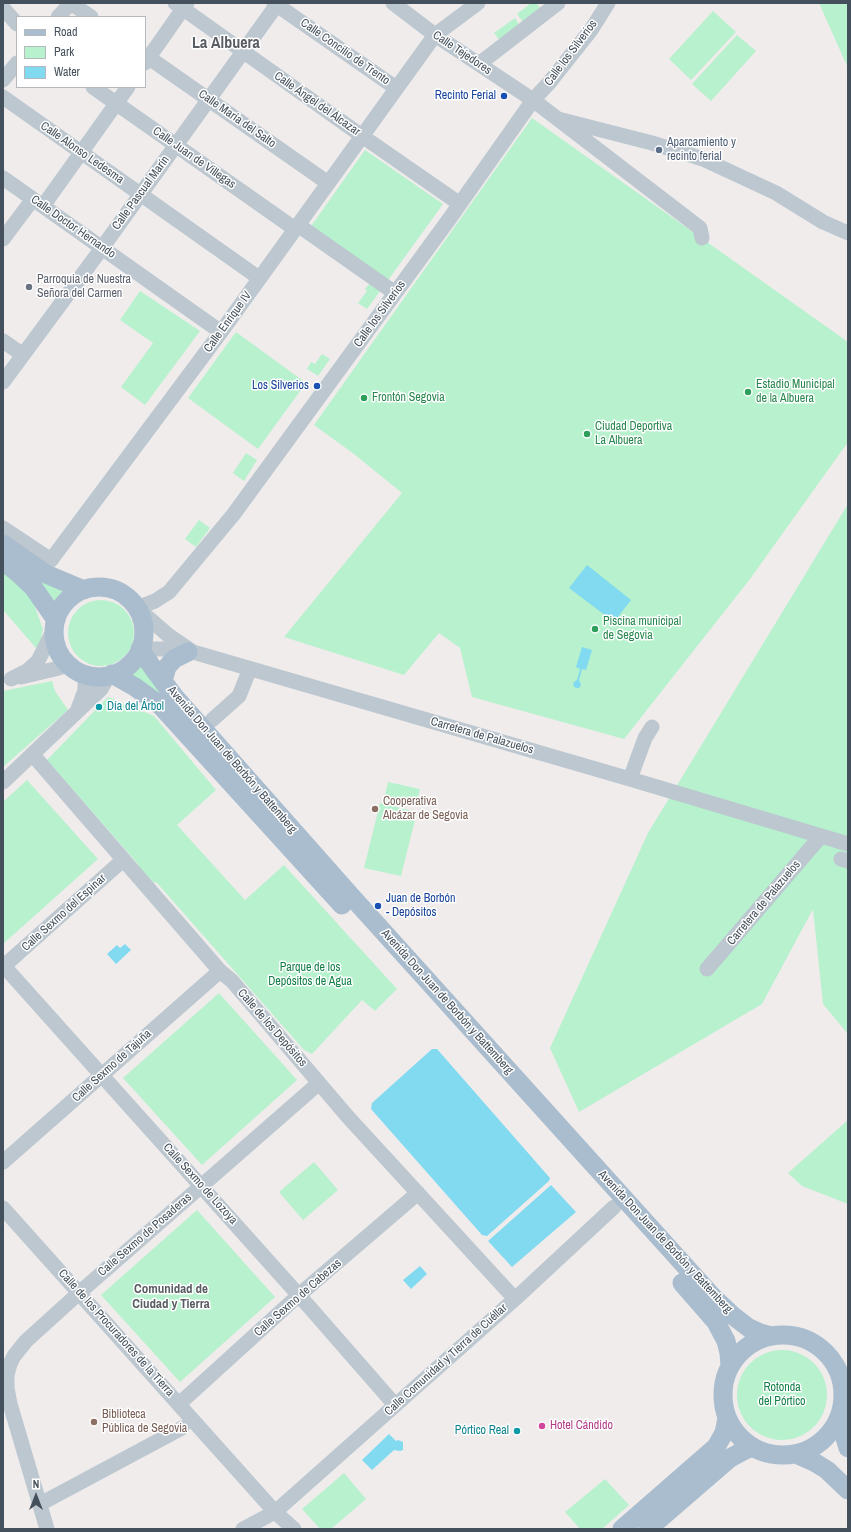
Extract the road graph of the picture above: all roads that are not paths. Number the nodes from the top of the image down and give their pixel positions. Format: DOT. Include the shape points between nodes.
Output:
graph roads {
  1 [pos="71,3"];
  2 [pos="393,3"];
  3 [pos="478,3"];
  4 [pos="558,3"];
  5 [pos="277,4"];
  6 [pos="182,5"];
  7 [pos="604,6"];
  8 [pos="3,8"];
  9 [pos="59,16"];
  10 [pos="90,16"];
  11 [pos="16,23"];
  12 [pos="435,34"];
  13 [pos="243,52"];
  14 [pos="146,58"];
  15 [pos="479,64"];
  16 [pos="16,65"];
  17 [pos="3,80"];
  18 [pos="94,88"];
  19 [pos="127,88"];
  20 [pos="396,88"];
  21 [pos="3,97"];
  22 [pos="209,99"];
  23 [pos="532,100"];
  24 [pos="116,104"];
  25 [pos="557,119"];
  26 [pos="362,136"];
  27 [pos="176,146"];
  28 [pos="81,152"];
  29 [pos="3,178"];
  30 [pos="328,183"];
  31 [pos="140,194"];
  32 [pos="38,203"];
  33 [pos="460,204"];
  34 [pos="297,227"];
  35 [pos="701,233"];
  36 [pos="848,233"];
  37 [pos="3,239"];
  38 [pos="102,248"];
  39 [pos="260,278"];
  40 [pos="395,293"];
  41 [pos="221,332"];
  42 [pos="3,341"];
  43 [pos="23,355"];
  44 [pos="3,382"];
  45 [pos="3,528"];
  46 [pos="3,544"];
  47 [pos="3,561"];
  48 [pos="84,590"];
  49 [pos="137,608"];
  50 [pos="56,624"];
  51 [pos="140,649"];
  52 [pos="190,652"];
  53 [pos="67,662"];
  54 [pos="248,668"];
  55 [pos="85,674"];
  56 [pos="110,675"];
  57 [pos="7,680"];
  58 [pos="163,681"];
  59 [pos="77,712"];
  60 [pos="215,718"];
  61 [pos="652,727"];
  62 [pos="33,755"];
  63 [pos="631,776"];
  64 [pos="3,782"];
  65 [pos="821,836"];
  66 [pos="848,844"];
  67 [pos="124,860"];
  68 [pos="3,965"];
  69 [pos="707,969"];
  70 [pos="220,970"];
  71 [pos="102,1075"];
  72 [pos="319,1083"];
  73 [pos="3,1162"];
  74 [pos="201,1186"];
  75 [pos="418,1193"];
  76 [pos="614,1207"];
  77 [pos="3,1208"];
  78 [pos="79,1293"];
  79 [pos="299,1295"];
  80 [pos="515,1299"];
  81 [pos="771,1336"];
  82 [pos="730,1366"];
  83 [pos="179,1404"];
  84 [pos="395,1406"];
  85 [pos="727,1418"];
  86 [pos="839,1418"];
  87 [pos="182,1428"];
  88 [pos="753,1447"];
  89 [pos="848,1448"];
  90 [pos="796,1454"];
  91 [pos="848,1490"];
  92 [pos="40,1504"];
  93 [pos="275,1512"];
  94 [pos="47,1529"];
  95 [pos="243,1529"];
  96 [pos="294,1529"];
  97 [pos="622,1529"];
  98 [pos="648,1529"];
  1 -- 9 [label="street"];
  1 -- 10 [label="street"];
  2 -- 12 [label="street, Calle Tejedores"];
  3 -- 12 [label="street, Calle Enrique IV"];
  4 -- 15 [label="street"];
  5 -- 13 [label="street, Calle Pascual Marín"];
  5 -- 20 [label="street, Calle Concilio de Trento"];
  6 -- 13 [label="street, Calle Ángel del Álcazar"];
  6 -- 14 [label="street"];
  7 -- 23 [label="street, Calle los Silverios" via="591,30 549,83"];
  8 -- 11 [label="street"];
  12 -- 15 [label="street, Calle Tejedores"];
  12 -- 20 [label="street, Calle Enrique IV"];
  13 -- 22 [label="street, Calle Pascual Marín"];
  13 -- 26 [label="street, Calle Ángel del Álcazar"];
  14 -- 22 [label="street, Calle María del Salto"];
  15 -- 23 [label="street, Calle Tejedores"];
  16 -- 17 [label="street"];
  18 -- 24 [label="street, Calle Juan de Villegas"];
  19 -- 24 [label="street"];
  20 -- 26 [label="street, Calle Enrique IV"];
  21 -- 28 [label="street, Calle Alonso Ledesma"];
  22 -- 27 [label="street, Calle Pascual Marín"];
  22 -- 30 [label="street, Calle María del Salto"];
  23 -- 25 [label="street, Calle Tejedores"];
  23 -- 33 [label="street, Calle los Silverios"];
  24 -- 27 [label="street, Calle Juan de Villegas"];
  24 -- 28 [label="street"];
  25 -- 35 [label="street, Calle Tejedores"];
  25 -- 36 [label="street" via="703,159 776,193 823,222"];
  26 -- 30 [label="street, Calle Enrique IV"];
  26 -- 33 [label="street, Calle Ángel del Álcazar"];
  27 -- 31 [label="street, Calle Pascual Marín"];
  27 -- 34 [label="street, Calle Juan de Villegas"];
  28 -- 31 [label="street, Calle Alonso Ledesma"];
  28 -- 32 [label="street"];
  29 -- 32 [label="street, Calle Doctor Hernando"];
  30 -- 34 [label="street, Calle Enrique IV"];
  31 -- 38 [label="street, Calle Pascual Marín"];
  31 -- 39 [label="street, Calle Alonso Ledesma"];
  32 -- 37 [label="street"];
  32 -- 38 [label="street, Calle Doctor Hernando"];
  33 -- 40 [label="street, Calle los Silverios"];
  34 -- 39 [label="street, Calle Enrique IV"];
  34 -- 40 [label="street, Calle Juan de Villegas"];
  38 -- 41 [label="street, Calle Doctor Hernando"];
  38 -- 43 [label="street, Calle Pascual Marín"];
  39 -- 41 [label="street, Calle Enrique IV"];
  40 -- 49 [label="street, Calle los Silverios" via="233,515 180,580 164,596"];
  41 -- 45 [label="street, Calle Enrique IV" via="51,560"];
  42 -- 43 [label="street"];
  43 -- 44 [label="street, Calle Pascual Marín"];
  46 -- 48 [label="main road" via="46,574"];
  47 -- 50 [label="main road" via="33,587"];
  48 -- 49 [label="main road" via="102,587 114,589"];
  48 -- 50 [label="main road" via="66,602"];
  49 -- 51 [label="main road" via="144,628"];
  49 -- 52 [label="street"];
  50 -- 53 [label="main road" via="57,646"];
  50 -- 57 [label="street" via="38,661 27,671"];
  51 -- 52 [label="street, Carretera de Palazuelos"];
  51 -- 56 [label="main road" via="129,665"];
  51 -- 58 [label="main road, Avenida Don Juan de Borbón y Battemberg"];
  52 -- 54 [label="street, Carretera de Palazuelos"];
  52 -- 58 [label="main road" via="174,659 167,667"];
  53 -- 55 [label="main road"];
  53 -- 57 [label="street" via="48,672"];
  54 -- 60 [label="street, Avenida Don Juan de Borbón y Battemberg" via="239,696"];
  54 -- 63 [label="street, Carretera de Palazuelos"];
  55 -- 56 [label="main road"];
  55 -- 59 [label="street" via="85,690"];
  56 -- 59 [label="street" via="101,689"];
  56 -- 76 [label="main road, Avenida Don Juan de Borbón y Battemberg" via="151,697 181,726"];
  58 -- 81 [label="main road, Avenida Don Juan de Borbón y Battemberg" via="352,897 714,1298 749,1328"];
  59 -- 62 [label="street"];
  61 -- 63 [label="street" via="645,738"];
  62 -- 64 [label="street"];
  62 -- 67 [label="street, Calle de los Depósitos"];
  63 -- 65 [label="street, Carretera de Palazuelos" via="666,790"];
  65 -- 66 [label="street, Carretera de Palazuelos"];
  65 -- 69 [label="street, Carretera de Palazuelos"];
  67 -- 68 [label="street, Calle Sexmo del Espinar"];
  67 -- 70 [label="street, Calle de los Depósitos"];
  68 -- 71 [label="street, Calle Sexmo de Lozoya"];
  70 -- 71 [label="street, Calle Sexmo de Tajuña"];
  70 -- 72 [label="street, Calle de los Depósitos"];
  71 -- 73 [label="street, Calle Sexmo de Tajuña"];
  71 -- 74 [label="street, Calle Sexmo de Lozoya"];
  72 -- 74 [label="street, Calle Sexmo de Posaderas"];
  72 -- 75 [label="street, Calle de los Depósitos"];
  74 -- 78 [label="street, Calle Sexmo de Posaderas"];
  74 -- 79 [label="street, Calle Sexmo de Lozoya"];
  75 -- 79 [label="street, Calle Sexmo de Cabezas"];
  75 -- 80 [label="street, Calle de los Depósitos"];
  76 -- 80 [label="street, Calle Comunidad y Tierra de Cuéllar"];
  76 -- 82 [label="main road, Avenida Don Juan de Borbón y Battemberg" via="716,1322 726,1340"];
  77 -- 78 [label="street, Calle de los Procuradores de la Tierra"];
  78 -- 83 [label="street, Calle de los Procuradores de la Tierra"];
  78 -- 92 [label="street, Calle Sexmo de Posaderas" via="19,1348 7,1375 10,1404"];
  79 -- 83 [label="street, Calle Sexmo de Cabezas"];
  79 -- 84 [label="street, Calle Sexmo de Lozoya"];
  80 -- 84 [label="street, Calle Comunidad y Tierra de Cuéllar"];
  81 -- 82 [label="main road" via="747,1346"];
  81 -- 86 [label="main road" via="791,1336 809,1341 830,1357 842,1380 843,1400"];
  82 -- 85 [label="main road" via="723,1392"];
  83 -- 93 [label="street, Calle de los Procuradores de la Tierra"];
  84 -- 93 [label="street, Calle Comunidad y Tierra de Cuéllar"];
  85 -- 88 [label="main road" via="738,1435"];
  85 -- 97 [label="main road" via="724,1432 716,1447"];
  86 -- 89 [label="main road"];
  86 -- 90 [label="main road" via="822,1441"];
  87 -- 92 [label="street"];
  88 -- 90 [label="main road" via="774,1454"];
  88 -- 98 [label="main road" via="730,1458"];
  90 -- 91 [label="main road" via="827,1470"];
  92 -- 94 [label="street, Calle Sexmo de Posaderas"];
  93 -- 95 [label="street, Calle Comunidad y Tierra de Cuéllar"];
  93 -- 96 [label="street, Calle de los Procuradores de la Tierra"];
}
